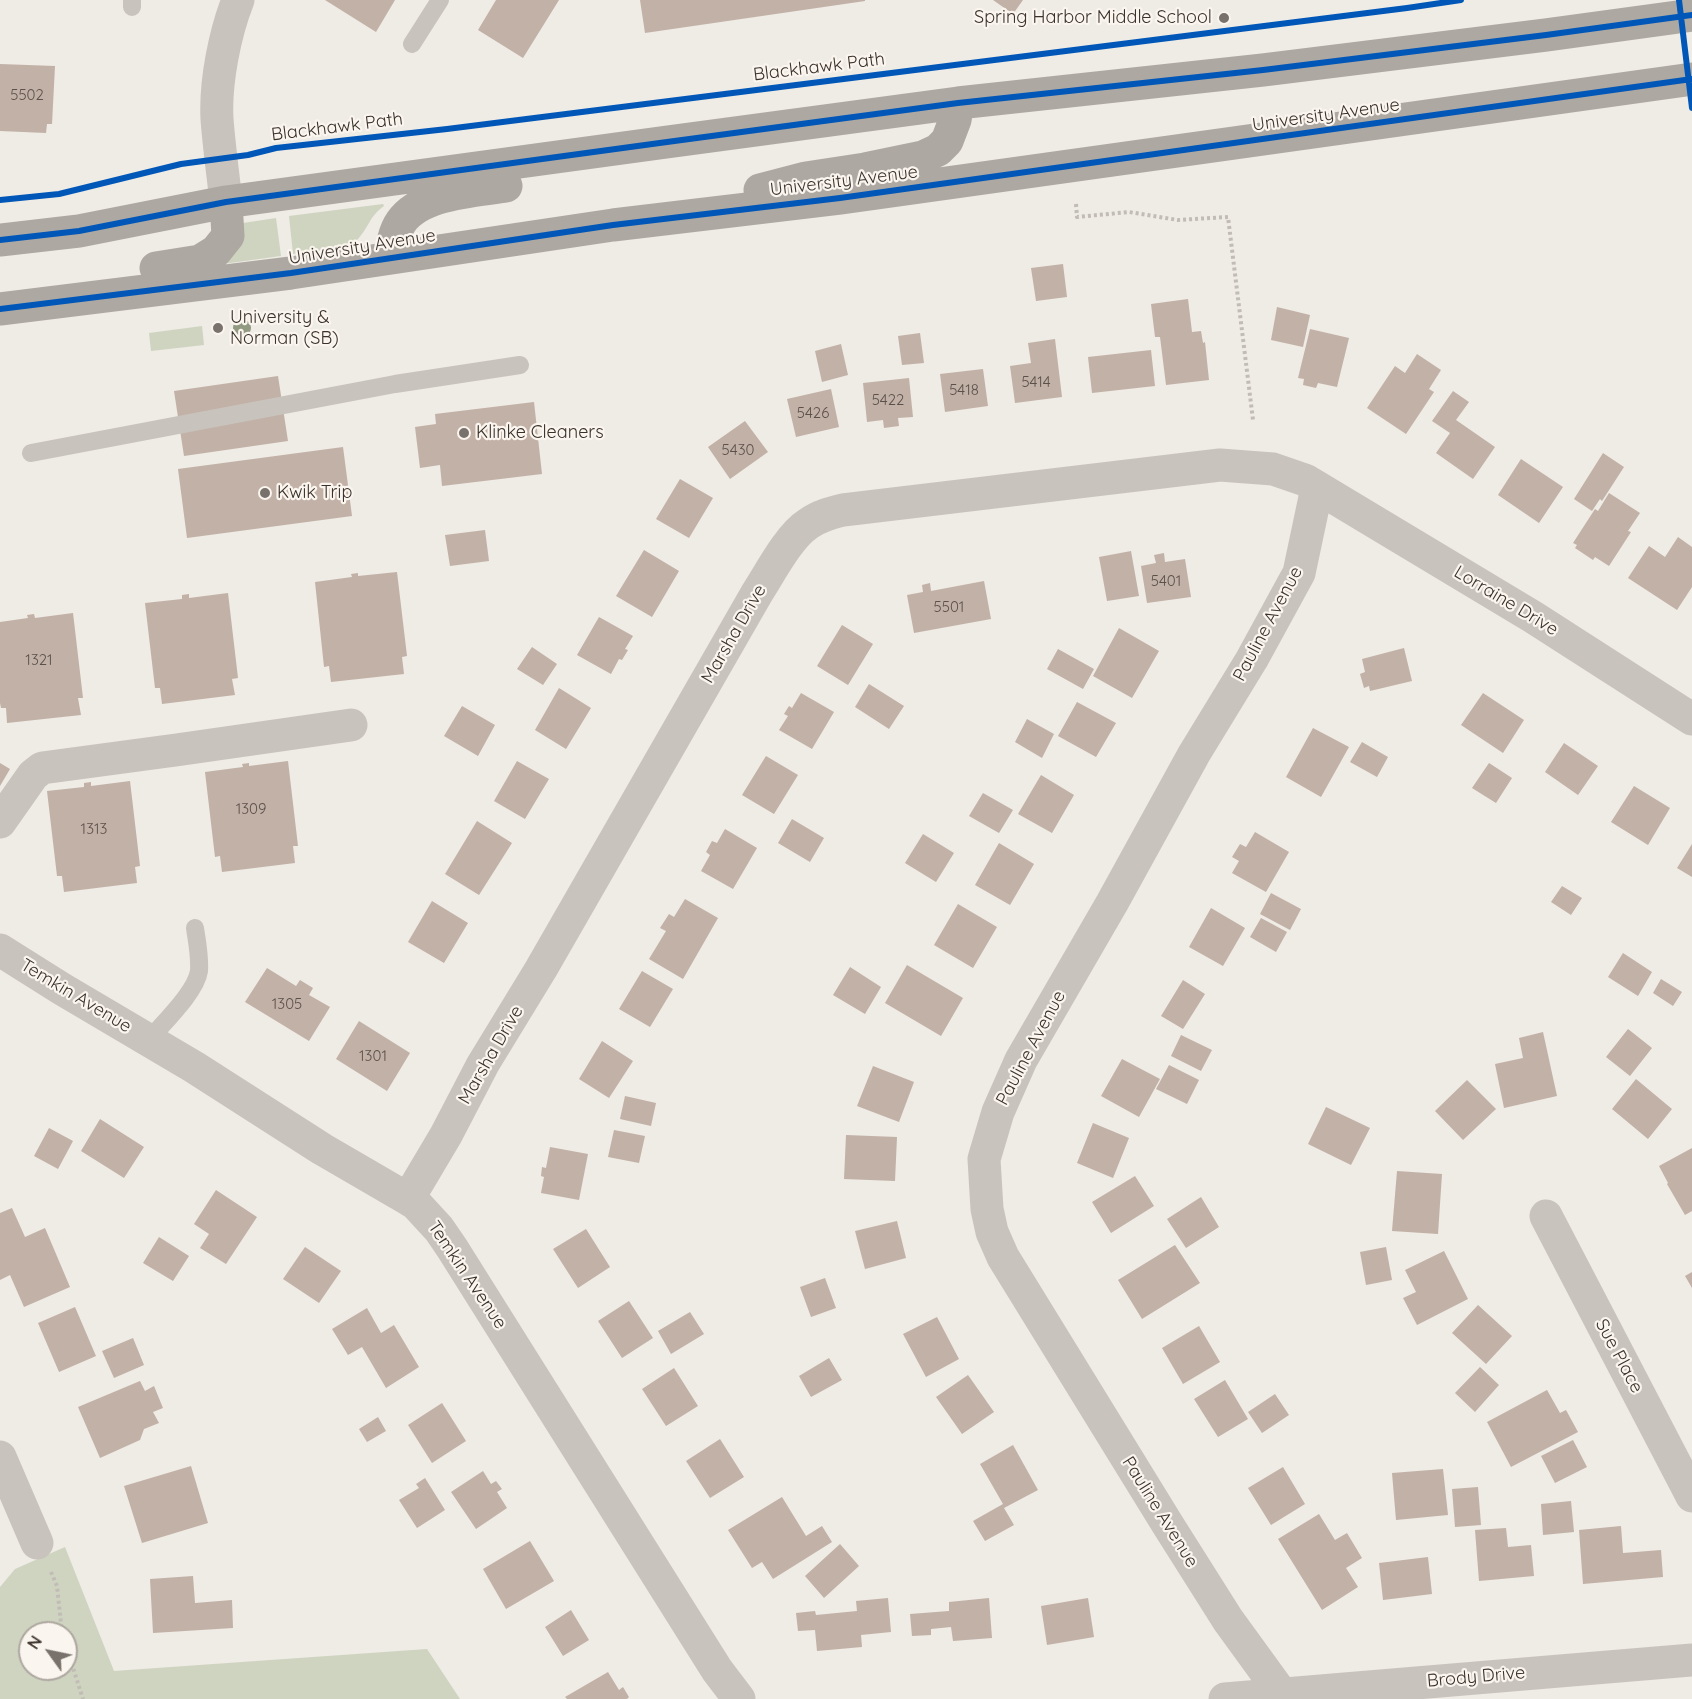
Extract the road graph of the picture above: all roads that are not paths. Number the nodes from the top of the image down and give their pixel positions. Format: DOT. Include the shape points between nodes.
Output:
graph roads {
  1 [pos="238,0"];
  2 [pos="441,0"];
  3 [pos="1692,15"];
  4 [pos="412,44"];
  5 [pos="1692,79"];
  6 [pos="958,103"];
  7 [pos="667,142"];
  8 [pos="226,202"];
  9 [pos="640,222"];
  10 [pos="0,240"];
  11 [pos="390,258"];
  12 [pos="0,307"];
  13 [pos="520,365"];
  14 [pos="31,453"];
  15 [pos="1317,488"];
  16 [pos="1692,719"];
  17 [pos="351,725"];
  18 [pos="0,822"];
  19 [pos="195,928"];
  20 [pos="0,950"];
  21 [pos="149,1040"];
  22 [pos="408,1199"];
  23 [pos="1546,1216"];
  24 [pos="0,1457"];
  25 [pos="1692,1496"];
  26 [pos="37,1543"];
  27 [pos="1692,1660"];
  28 [pos="1281,1693"];
  29 [pos="739,1699"];
  30 [pos="1225,1699"];
  1 -- 8 [label="street" via="230,20 218,88 217,117"];
  2 -- 4 [label="lane"];
  3 -- 6 [label="main road" via="1263,70"];
  5 -- 9 [label="main road, University Avenue" via="840,198"];
  6 -- 7 [label="main road"];
  6 -- 9 [label="main road" via="947,141 923,157 806,178"];
  7 -- 8 [label="main road"];
  7 -- 11 [label="main road" via="537,180 432,200 402,220"];
  8 -- 10 [label="main road" via="80,231"];
  8 -- 12 [label="main road" via="228,236 216,251 200,261 92,278"];
  9 -- 11 [label="main road, University Avenue"];
  11 -- 12 [label="main road, University Avenue"];
  13 -- 14 [label="lane" via="395,384"];
  15 -- 16 [label="street, Lorraine Drive" via="1533,617"];
  15 -- 22 [label="street, Marsha Drive" via="1273,469 1220,465 843,510 806,524 757,592"];
  15 -- 28 [label="street, Pauline Avenue" via="1299,573 1021,1060 998,1112 984,1159 987,1209 1003,1257 1228,1620"];
  17 -- 18 [label="street" via="42,768"];
  19 -- 21 [label="lane" via="198,973 187,996"];
  20 -- 21 [label="street, Temkin Avenue"];
  21 -- 22 [label="street, Temkin Avenue"];
  22 -- 29 [label="street, Temkin Avenue" via="452,1248"];
  23 -- 25 [label="street, Sue Place"];
  24 -- 26 [label="street"];
  27 -- 28 [label="street, Brody Drive"];
  28 -- 30 [label="street, Brody Drive"];
}
